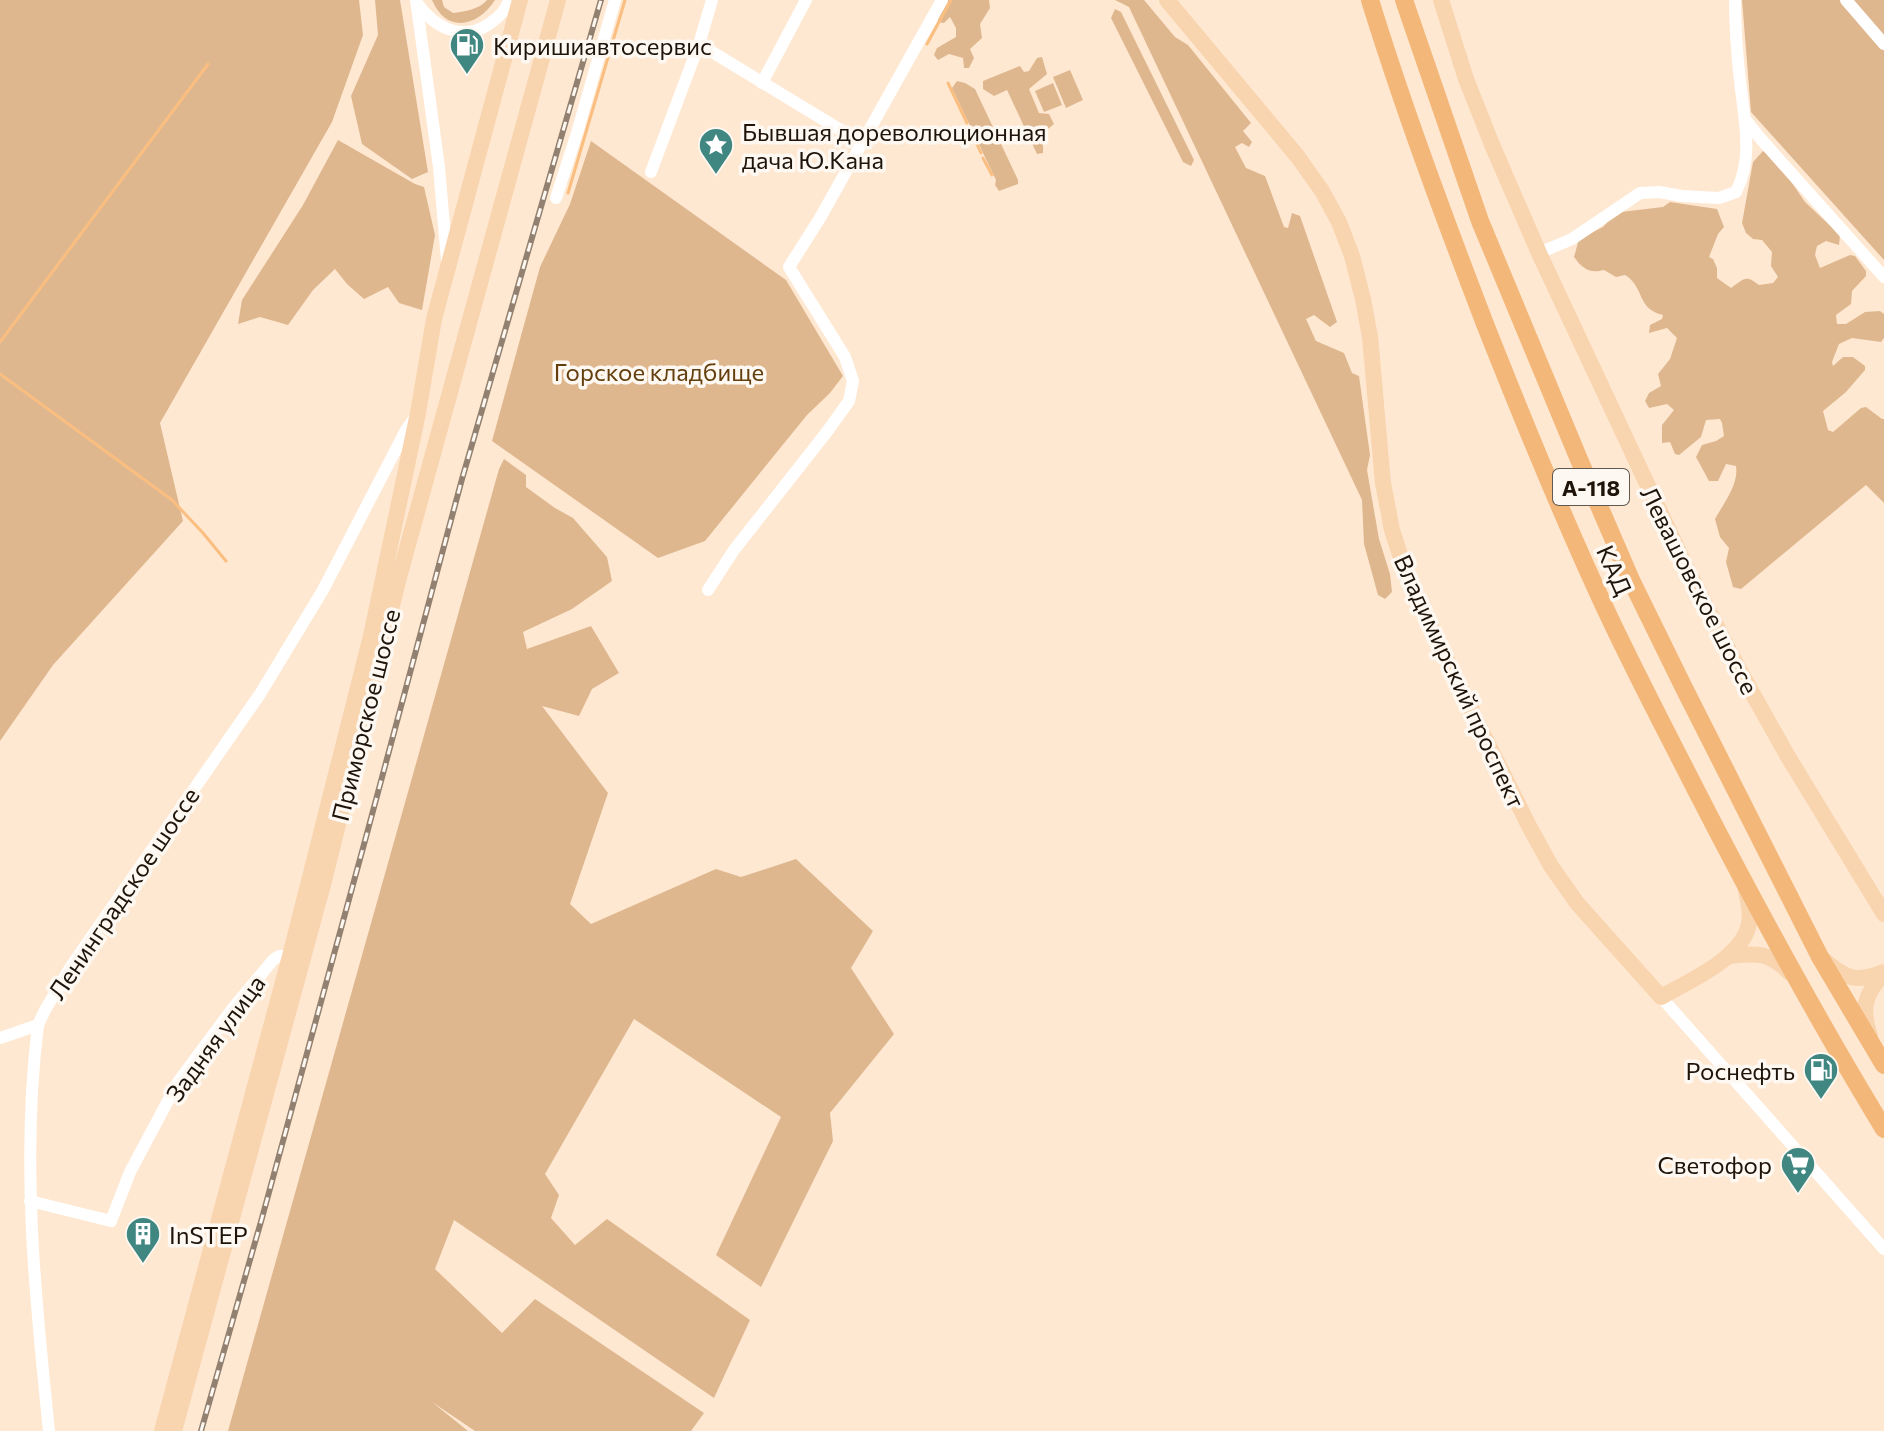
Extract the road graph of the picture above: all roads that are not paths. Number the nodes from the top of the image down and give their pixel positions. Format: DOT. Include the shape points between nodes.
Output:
graph roads {
  1 [pos="509,0"];
  2 [pos="520,0"];
  3 [pos="558,0"];
  4 [pos="615,0"];
  5 [pos="712,0"];
  6 [pos="806,0"];
  7 [pos="942,0"];
  8 [pos="1167,0"];
  9 [pos="1370,0"];
  10 [pos="1404,0"];
  11 [pos="1441,0"];
  12 [pos="1735,0"];
  13 [pos="1846,0"];
  14 [pos="416,1"];
  15 [pos="699,44"];
  16 [pos="1884,44"];
  17 [pos="762,83"];
  18 [pos="1745,119"];
  19 [pos="862,143"];
  20 [pos="651,172"];
  21 [pos="556,198"];
  22 [pos="1539,253"];
  23 [pos="448,267"];
  24 [pos="1884,277"];
  25 [pos="434,319"];
  26 [pos="466,333"];
  27 [pos="418,413"];
  28 [pos="708,590"];
  29 [pos="1745,884"];
  30 [pos="1884,914"];
  31 [pos="290,956"];
  32 [pos="1730,956"];
  33 [pos="1820,957"];
  34 [pos="1884,973"];
  35 [pos="1797,980"];
  36 [pos="1661,997"];
  37 [pos="38,1025"];
  38 [pos="0,1038"];
  39 [pos="1879,1057"];
  40 [pos="1884,1129"];
  41 [pos="30,1201"];
  42 [pos="1884,1249"];
  43 [pos="49,1431"];
  44 [pos="162,1431"];
  45 [pos="174,1431"];
  1 -- 14 [label="street" via="498,18 468,32 433,21"];
  2 -- 23 [label="main road, Приморское шоссе"];
  3 -- 26 [label="main road, Приморское шоссе"];
  4 -- 21 [label="street"];
  5 -- 15 [label="street"];
  6 -- 17 [label="street"];
  7 -- 19 [label="street"];
  8 -- 36 [label="main road, Владимирский проспект" via="1298,157 1339,222 1363,299 1383,483 1404,567 1551,866"];
  9 -- 29 [label="highway, КАД / А-118" via="1450,232 1544,471 1626,652"];
  10 -- 33 [label="highway, КАД / А-118" via="1480,221 1631,580"];
  11 -- 22 [label="main road, Левашовское шоссе" via="1466,79"];
  12 -- 18 [label="street"];
  13 -- 16 [label="street"];
  14 -- 23 [label="street"];
  15 -- 17 [label="street"];
  15 -- 20 [label="street"];
  17 -- 19 [label="street"];
  18 -- 22 [label="street" via="1743,178 1736,192 1719,198 1640,193 1572,239"];
  18 -- 24 [label="street"];
  19 -- 28 [label="street" via="789,267 845,357 853,381 849,401"];
  22 -- 30 [label="main road, Левашовское шоссе" via="1736,664"];
  23 -- 25 [label="main road, Приморское шоссе"];
  25 -- 26 [label="main road" via="443,339 457,340"];
  25 -- 27 [label="main road, Приморское шоссе"];
  26 -- 45 [label="main road, Приморское шоссе"];
  27 -- 31 [label="main road, Приморское шоссе" via="371,636"];
  27 -- 37 [label="street, Ленинградское шоссе" via="260,694 137,868"];
  29 -- 32 [label="main road" via="1748,929"];
  29 -- 35 [label="highway, КАД / А-118"];
  31 -- 41 [label="street, Задняя улица" via="273,960 178,1082 130,1172 111,1221"];
  31 -- 44 [label="main road, Приморское шоссе"];
  32 -- 35 [label="main road" via="1771,957"];
  32 -- 36 [label="main road"];
  33 -- 34 [label="main road" via="1852,978"];
  33 -- 39 [label="highway, КАД / А-118"];
  34 -- 39 [label="main road" via="1870,991 1865,1011"];
  35 -- 40 [label="highway, КАД / А-118"];
  36 -- 42 [label="street, Владимирский проспект"];
  37 -- 38 [label="street"];
  37 -- 41 [label="street, Ленинградское шоссе"];
  41 -- 43 [label="street, Ленинградское шоссе"];
}
